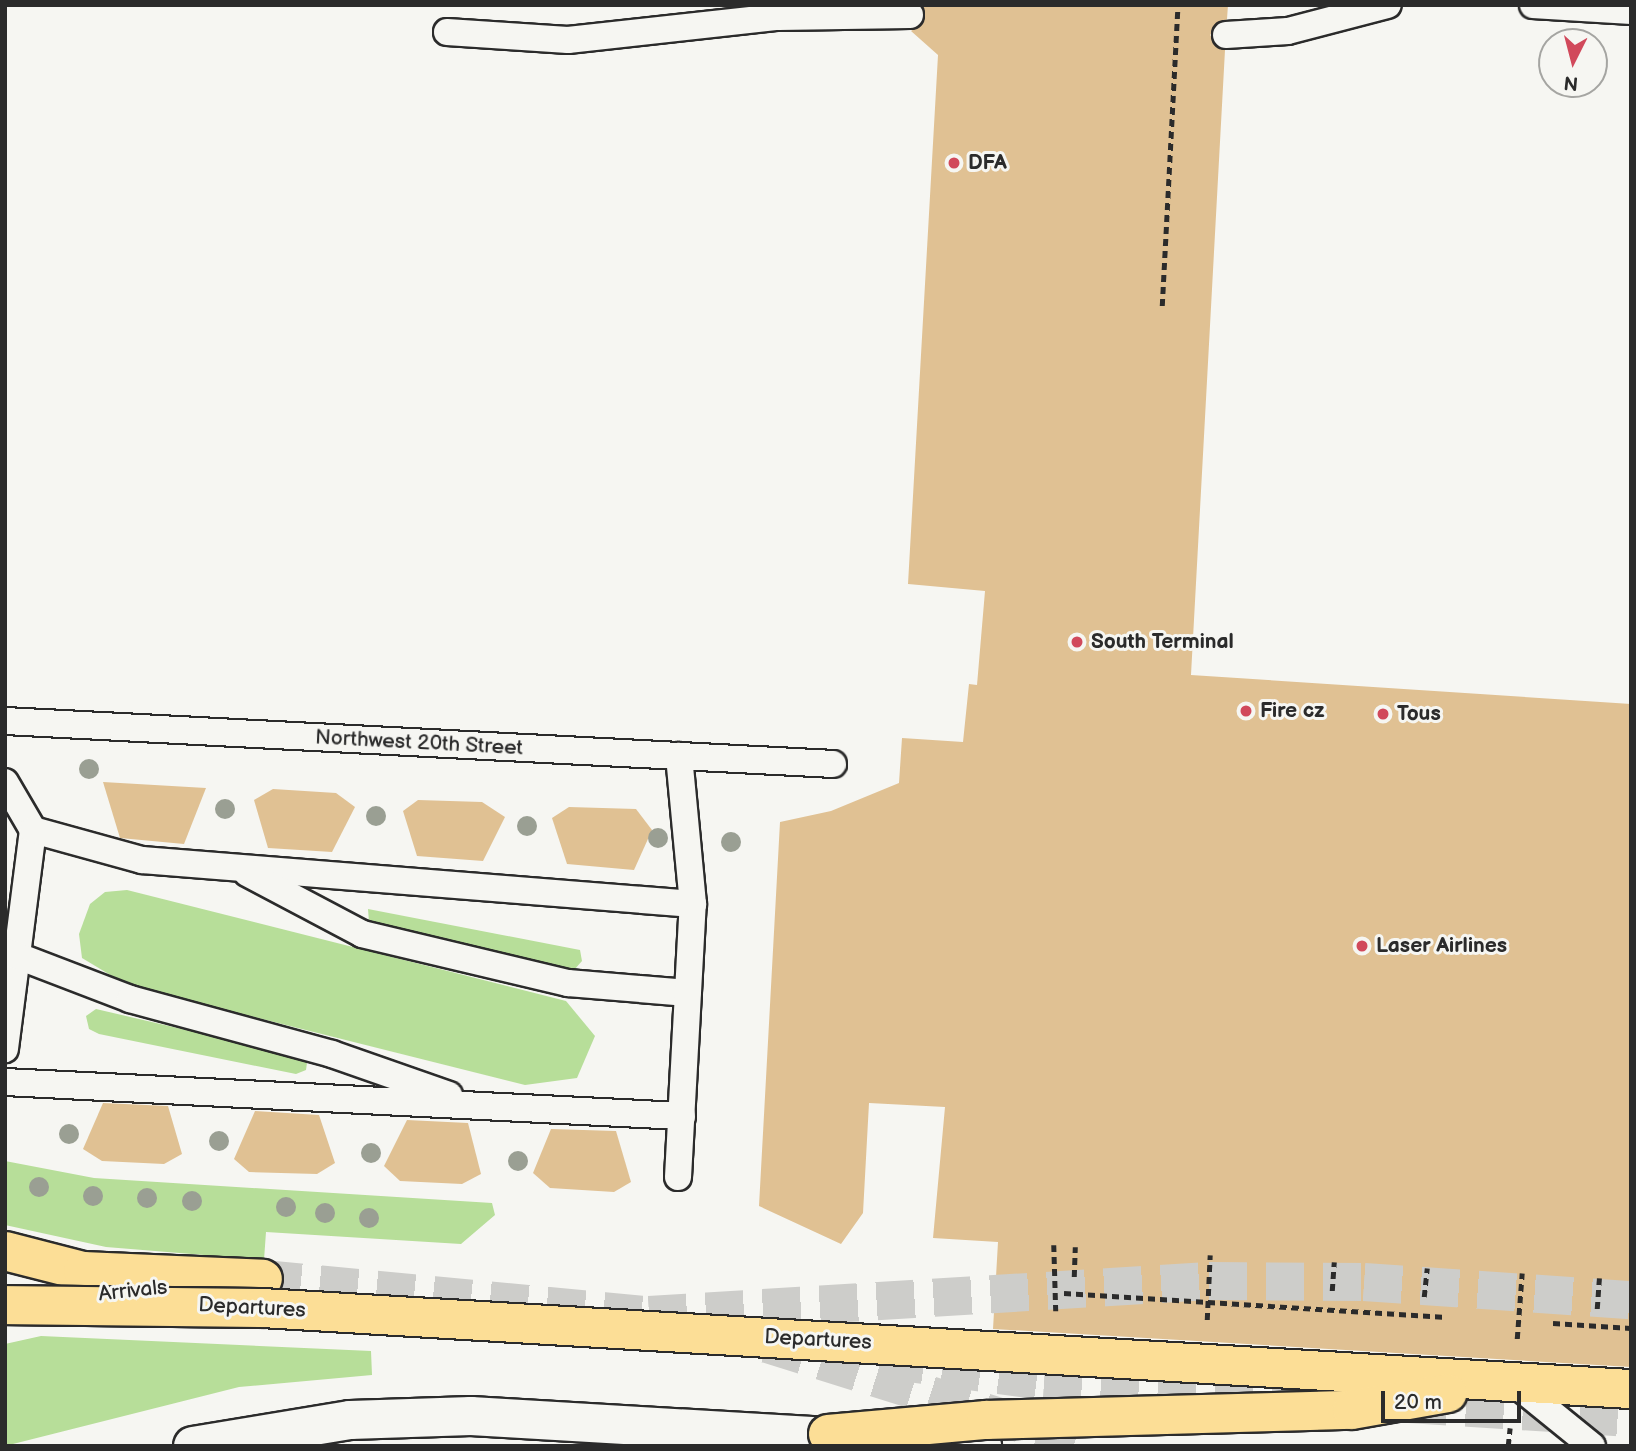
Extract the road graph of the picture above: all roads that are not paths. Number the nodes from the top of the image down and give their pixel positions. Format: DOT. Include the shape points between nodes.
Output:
graph roads {
  1 [pos="1388,5"];
  2 [pos="1533,5"];
  3 [pos="1631,10"];
  4 [pos="910,15"];
  5 [pos="447,32"];
  6 [pos="1226,35"];
  7 [pos="5,721"];
  8 [pos="679,757"];
  9 [pos="833,764"];
  10 [pos="5,782"];
  11 [pos="33,830"];
  12 [pos="236,868"];
  13 [pos="693,904"];
  14 [pos="11,955"];
  15 [pos="688,993"];
  16 [pos="5,1049"];
  17 [pos="5,1082"];
  18 [pos="477,1105"];
  19 [pos="682,1116"];
  20 [pos="678,1177"];
  21 [pos="5,1251"];
  22 [pos="5,1305"];
  23 [pos="5,1311"];
  24 [pos="1513,1381"];
  25 [pos="1631,1389"];
  26 [pos="828,1434"];
  27 [pos="193,1446"];
  28 [pos="982,1446"];
  29 [pos="1592,1446"];
  1 -- 6 [label="lane" via="1288,31"];
  2 -- 3 [label="lane"];
  4 -- 5 [label="lane" via="778,17 568,40"];
  7 -- 8 [label="lane, Northwest 20th Street"];
  8 -- 9 [label="lane, Northwest 20th Street"];
  8 -- 13 [label="lane"];
  10 -- 11 [label="lane"];
  11 -- 12 [label="lane" via="142,860"];
  11 -- 14 [label="lane"];
  12 -- 13 [label="lane"];
  12 -- 15 [label="lane" via="362,934 568,983"];
  13 -- 15 [label="lane"];
  14 -- 16 [label="lane"];
  14 -- 18 [label="lane" via="130,999 332,1054"];
  15 -- 19 [label="lane"];
  17 -- 18 [label="lane"];
  18 -- 19 [label="lane"];
  19 -- 20 [label="lane"];
  21 -- 23 [label="main road, Arrivals" via="83,1271 263,1279 106,1293"];
  22 -- 24 [label="main road, Departures, bridge" via="262,1308"];
  24 -- 25 [label="main road, Departures, bridge"];
  24 -- 26 [label="main road, bridge" via="1352,1409 986,1420"];
  24 -- 29 [label="lane, bridge"];
  26 -- 27 [label="main road" via="635,1421 407,1417 279,1429"];
  26 -- 28 [label="main road, bridge"];
}
